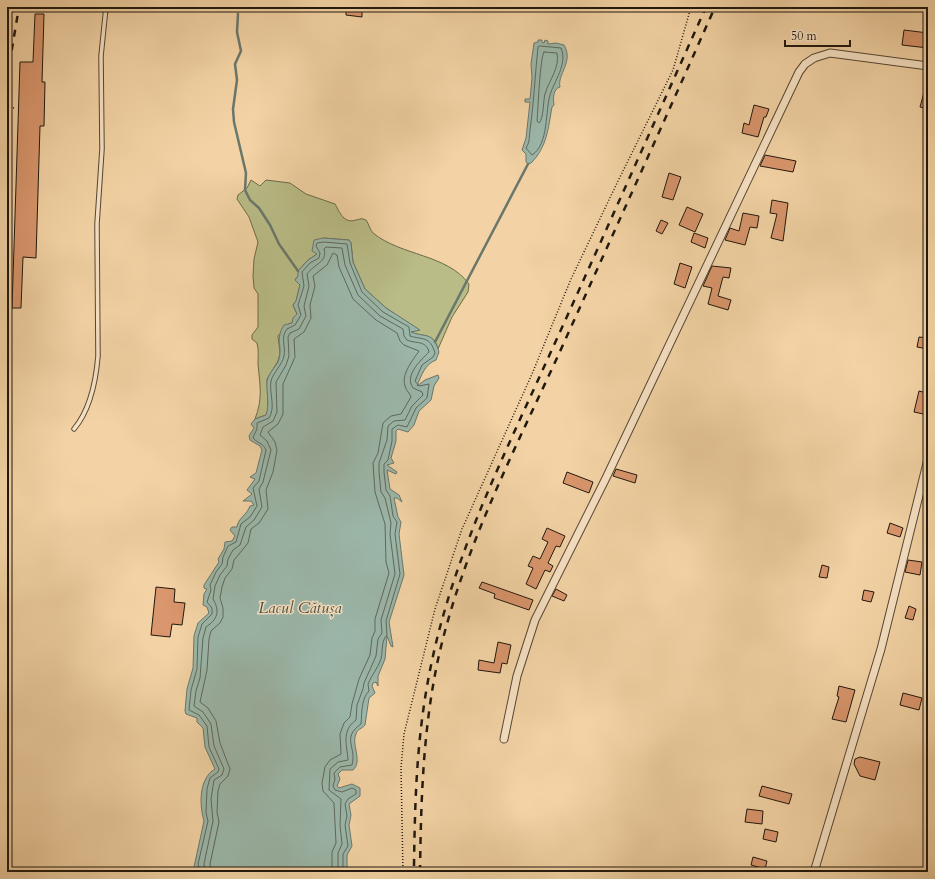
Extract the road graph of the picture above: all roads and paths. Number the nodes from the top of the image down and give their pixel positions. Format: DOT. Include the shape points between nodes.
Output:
graph roads {
  1 [pos="106,7"];
  2 [pos="691,7"];
  3 [pos="928,66"];
  4 [pos="7,107"];
  5 [pos="14,108"];
  6 [pos="74,429"];
  7 [pos="928,459"];
  8 [pos="504,739"];
  9 [pos="403,872"];
  10 [pos="814,872"];
  1 -- 6 [label="lane" via="101,56 102,149 96,224 98,356 96,378 85,410"];
  2 -- 9 [label="path" via="673,70 571,280 462,529 435,609 404,734 401,768"];
  3 -- 8 [label="street" via="830,53 814,58 799,72 606,478 535,620 516,676"];
  4 -- 5 [label="path"];
  7 -- 10 [label="street" via="881,649"];
}
